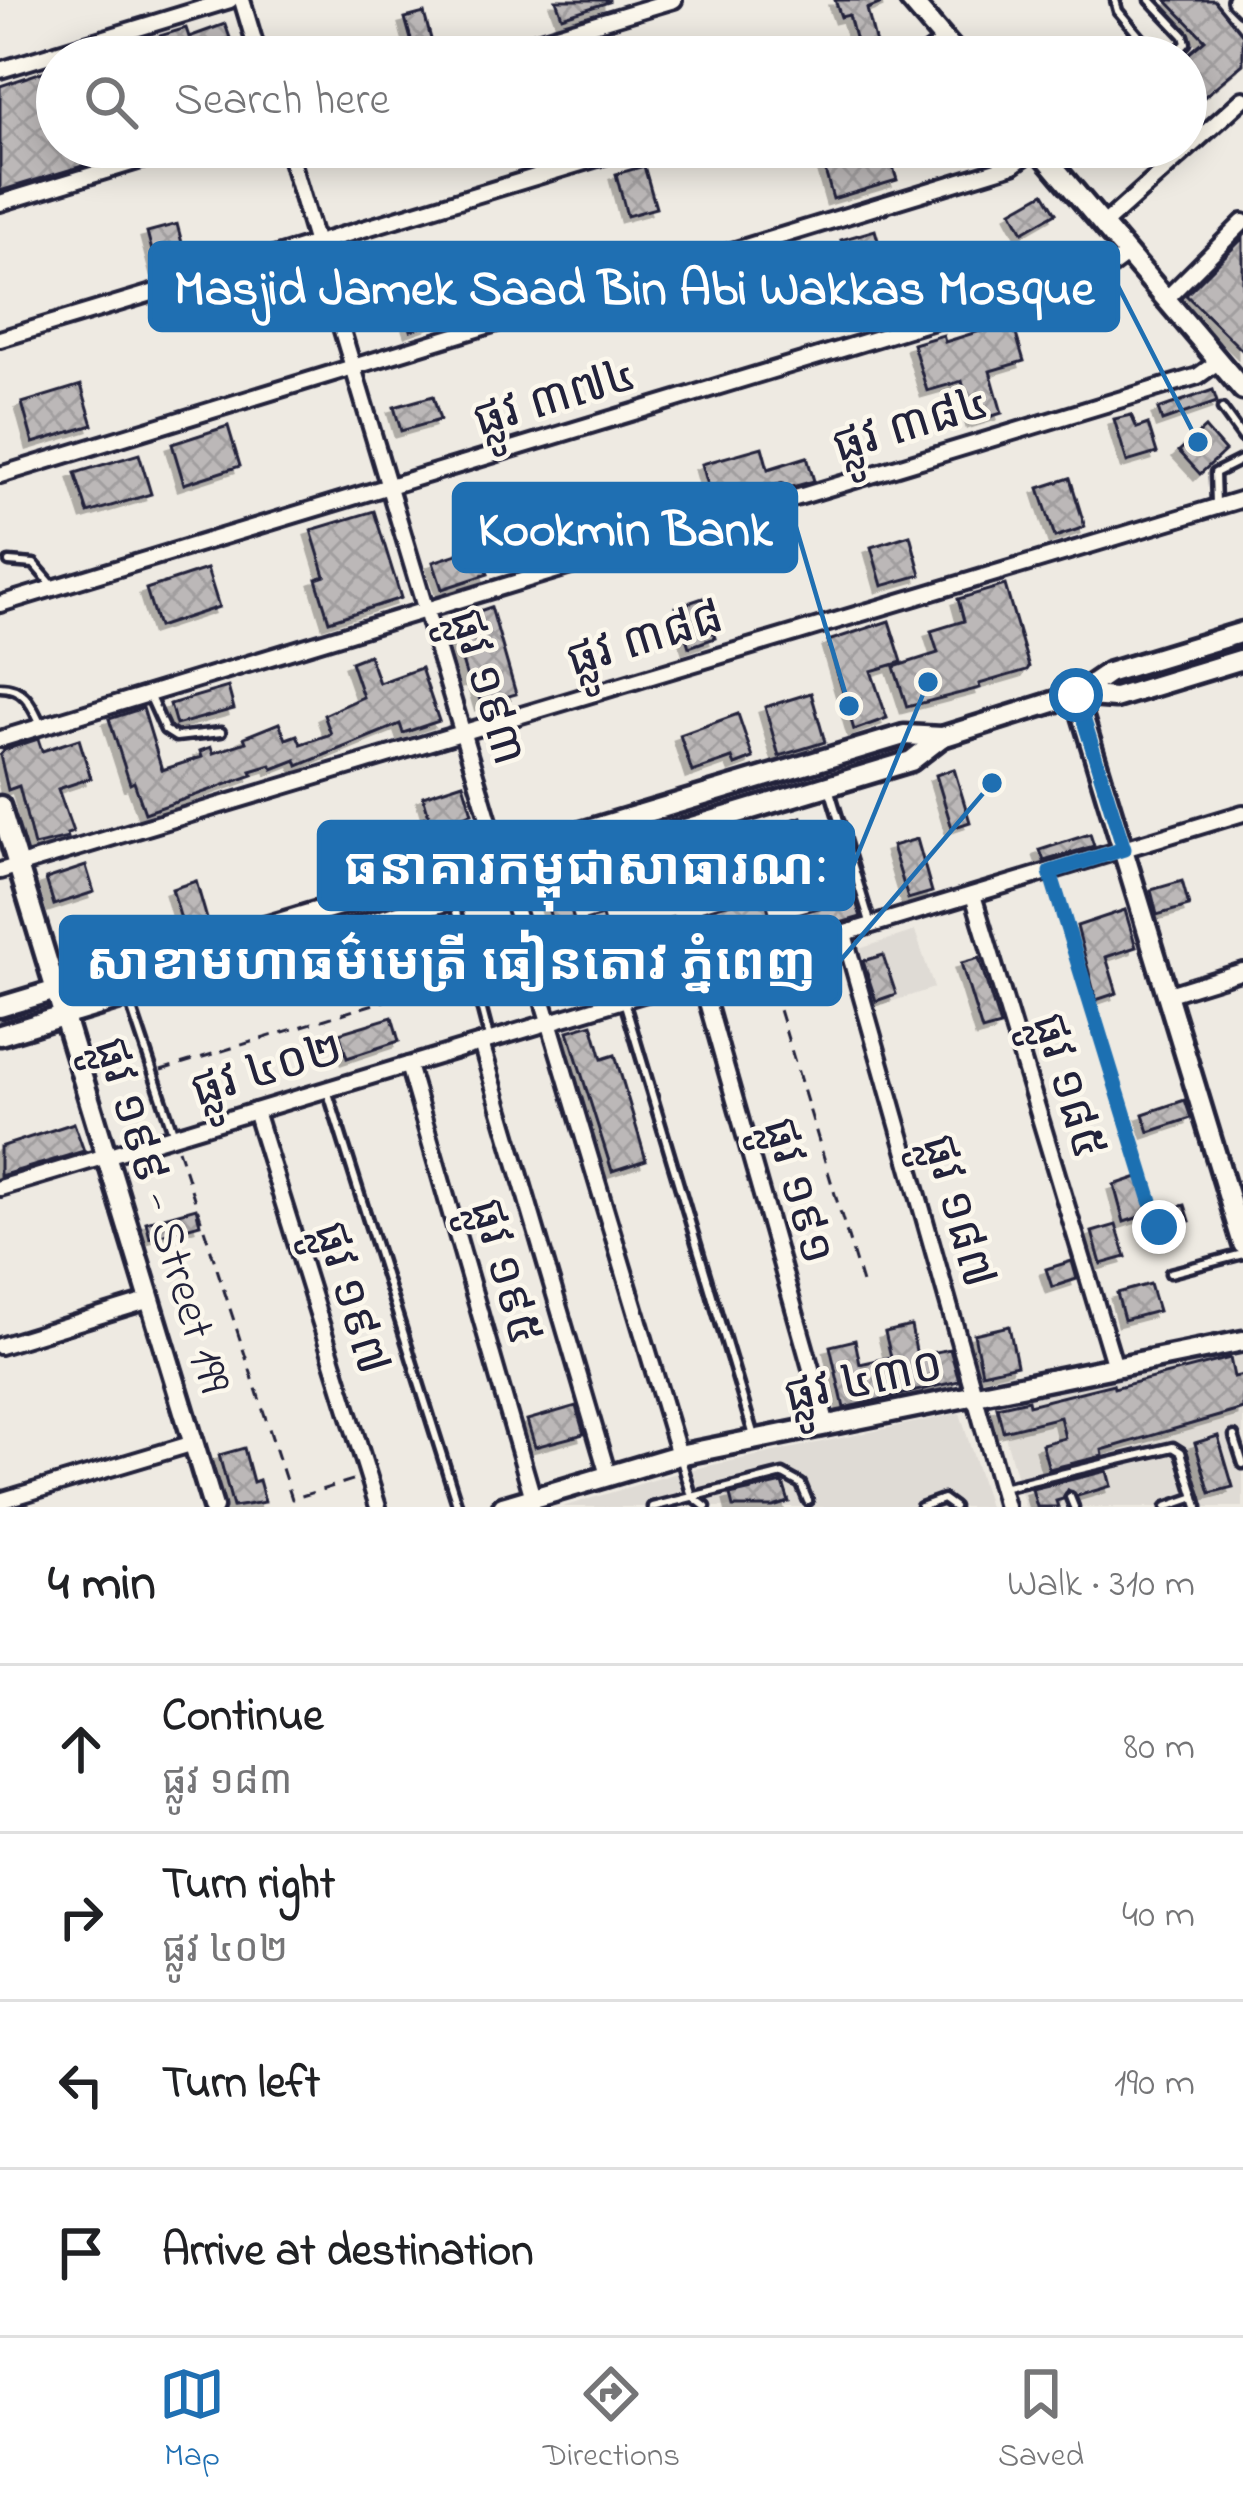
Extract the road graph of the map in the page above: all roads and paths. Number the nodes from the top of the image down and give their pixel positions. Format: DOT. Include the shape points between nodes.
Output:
graph roads {
  1 [pos="230,0"];
  2 [pos="242,0"];
  3 [pos="674,0"];
  4 [pos="910,0"];
  5 [pos="1115,0"];
  6 [pos="1150,0"];
  7 [pos="1235,0"];
  8 [pos="1243,8"];
  9 [pos="112,36"];
  10 [pos="253,36"];
  11 [pos="553,36"];
  12 [pos="941,36"];
  13 [pos="1139,36"];
  14 [pos="1184,36"];
  15 [pos="36,59"];
  16 [pos="0,70"];
  17 [pos="1243,99"];
  18 [pos="1207,131"];
  19 [pos="115,168"];
  20 [pos="292,168"];
  21 [pos="567,168"];
  22 [pos="1003,168"];
  23 [pos="1055,168"];
  24 [pos="1166,168"];
  25 [pos="0,203"];
  26 [pos="1243,222"];
  27 [pos="1103,225"];
  28 [pos="316,246"];
  29 [pos="1128,254"];
  30 [pos="1166,299"];
  31 [pos="0,340"];
  32 [pos="352,365"];
  33 [pos="1234,373"];
  34 [pos="1222,409"];
  35 [pos="1243,438"];
  36 [pos="1243,459"];
  37 [pos="0,475"];
  38 [pos="389,486"];
  39 [pos="1243,499"];
  40 [pos="1216,507"];
  41 [pos="9,562"];
  42 [pos="54,588"];
  43 [pos="0,604"];
  44 [pos="426,609"];
  45 [pos="1243,632"];
  46 [pos="1243,659"];
  47 [pos="0,687"];
  48 [pos="149,694"];
  49 [pos="1076,695"];
  50 [pos="42,726"];
  51 [pos="463,730"];
  52 [pos="221,732"];
  53 [pos="942,737"];
  54 [pos="0,739"];
  55 [pos="828,785"];
  56 [pos="0,806"];
  57 [pos="1243,813"];
  58 [pos="6,844"];
  59 [pos="1124,849"];
  60 [pos="502,856"];
  61 [pos="9,868"];
  62 [pos="1050,872"];
  63 [pos="508,881"];
  64 [pos="973,895"];
  65 [pos="453,899"];
  66 [pos="871,926"];
  67 [pos="844,934"];
  68 [pos="763,958"];
  69 [pos="1243,971"];
  70 [pos="700,977"];
  71 [pos="422,989"];
  72 [pos="56,990"];
  73 [pos="1168,994"];
  74 [pos="128,996"];
  75 [pos="624,1000"];
  76 [pos="0,1007"];
  77 [pos="64,1016"];
  78 [pos="551,1022"];
  79 [pos="0,1035"];
  80 [pos="486,1042"];
  81 [pos="408,1065"];
  82 [pos="153,1073"];
  83 [pos="327,1090"];
  84 [pos="256,1111"];
  85 [pos="174,1136"];
  86 [pos="106,1156"];
  87 [pos="0,1188"];
  88 [pos="1159,1227"];
  89 [pos="1243,1244"];
  90 [pos="1243,1255"];
  91 [pos="1170,1274"];
  92 [pos="864,1290"];
  93 [pos="150,1300"];
  94 [pos="1243,1341"];
  95 [pos="0,1346"];
  96 [pos="1115,1367"];
  97 [pos="972,1396"];
  98 [pos="827,1425"];
  99 [pos="1234,1436"];
  100 [pos="755,1440"];
  101 [pos="194,1443"];
  102 [pos="679,1455"];
  103 [pos="1243,1464"];
  104 [pos="369,1475"];
  105 [pos="608,1475"];
  106 [pos="1000,1488"];
  107 [pos="692,1496"];
  108 [pos="1195,1497"];
  109 [pos="533,1498"];
  110 [pos="1070,1498"];
  111 [pos="0,1501"];
  112 [pos="808,1501"];
  113 [pos="213,1507"];
  114 [pos="377,1507"];
  115 [pos="458,1507"];
  116 [pos="502,1507"];
  117 [pos="652,1507"];
  118 [pos="706,1507"];
  119 [pos="921,1507"];
  120 [pos="953,1507"];
  121 [pos="1006,1507"];
  122 [pos="1074,1507"];
  123 [pos="1166,1507"];
  124 [pos="1198,1507"];
  1 -- 9 [label="street"];
  2 -- 10 [label="street"];
  3 -- 11 [label="street"];
  4 -- 12 [label="main road"];
  5 -- 13 [label="lane"];
  6 -- 14 [label="lane"];
  7 -- 8 [label="street"];
  15 -- 16 [label="street"];
  17 -- 18 [label="street"];
  19 -- 25 [label="street"];
  20 -- 28 [label="street, ផ្លូវ ១៩៣"];
  21 -- 28 [label="street"];
  22 -- 32 [label="street"];
  23 -- 27 [label="main road"];
  24 -- 27 [label="street"];
  26 -- 30 [label="street"];
  27 -- 29 [label="main road"];
  28 -- 31 [label="street"];
  28 -- 32 [label="street, ផ្លូវ ១៩៣"];
  29 -- 30 [label="main road"];
  29 -- 38 [label="street, ផ្លូវ ៣៧៤" via="1109,268"];
  30 -- 33 [label="main road"];
  32 -- 37 [label="street"];
  32 -- 38 [label="street, ផ្លូវ ១៩៣"];
  33 -- 44 [label="street, ផ្លូវ ៣៨៤" via="1198,376"];
  34 -- 35 [label="lane"];
  36 -- 40 [label="lane" via="1215,473"];
  38 -- 42 [label="street, ផ្លូវ ៣៧៤"];
  38 -- 44 [label="street, ផ្លូវ ១៩៣"];
  39 -- 40 [label="street, ផ្លូវ ៣៨៨"];
  40 -- 51 [label="street, ផ្លូវ ៣៨៨"];
  41 -- 42 [label="lane" via="34,564"];
  42 -- 43 [label="street, ផ្លូវ ៣៧៤"];
  44 -- 48 [label="street, ផ្លូវ ៣៨៤"];
  44 -- 51 [label="street, ផ្លូវ ១៩៣"];
  45 -- 49 [label="main road" via="1108,673"];
  46 -- 49 [label="main road" via="1115,698"];
  47 -- 50 [label="lane" via="29,699"];
  48 -- 50 [label="street, ផ្លូវ ៣៨៤"];
  48 -- 52 [label="lane" via="176,737"];
  49 -- 53 [label="main road"];
  49 -- 59 [label="main road"];
  50 -- 54 [label="street, ផ្លូវ ៣៨៤"];
  51 -- 60 [label="street, ផ្លូវ ១៩៣"];
  51 -- 61 [label="street, ផ្លូវ ៣៨៨"];
  53 -- 55 [label="main road" via="911,760"];
  53 -- 60 [label="main road" via="904,735"];
  55 -- 63 [label="main road"];
  55 -- 66 [label="lane"];
  56 -- 58 [label="main road, ផ្លូវ ១៩៩ - Street 199"];
  57 -- 59 [label="street, ផ្លូវ ៤០២"];
  58 -- 61 [label="main road, ផ្លូវ ១៩៩ - Street 199"];
  59 -- 62 [label="street, ផ្លូវ ៤០២"];
  59 -- 73 [label="main road"];
  60 -- 63 [label="street, ផ្លូវ ១៩៣"];
  60 -- 72 [label="main road"];
  61 -- 72 [label="main road, ផ្លូវ ១៩៩ - Street 199"];
  62 -- 64 [label="street, ផ្លូវ ៤០២"];
  62 -- 88 [label="path"];
  63 -- 65 [label="main road"];
  63 -- 78 [label="street, ផ្លូវ ១៩៣"];
  64 -- 66 [label="street, ផ្លូវ ៤០២"];
  64 -- 96 [label="street, ផ្លូវ ១៨៥"];
  65 -- 74 [label="main road"];
  65 -- 80 [label="lane"];
  66 -- 67 [label="street, ផ្លូវ ៤០២"];
  67 -- 68 [label="street, ផ្លូវ ៤០២"];
  67 -- 97 [label="street, ផ្លូវ ១៨៧"];
  68 -- 70 [label="street, ផ្លូវ ៤០២"];
  68 -- 92 [label="path"];
  69 -- 73 [label="street"];
  70 -- 75 [label="street, ផ្លូវ ៤០២"];
  70 -- 98 [label="street, ផ្លូវ ១៩១"];
  71 -- 82 [label="path"];
  72 -- 76 [label="main road"];
  72 -- 77 [label="main road, ផ្លូវ ១៩៩ - Street 199"];
  73 -- 89 [label="main road"];
  74 -- 77 [label="main road"];
  74 -- 82 [label="lane"];
  75 -- 78 [label="street, ផ្លូវ ៤០២"];
  75 -- 100 [label="lane"];
  77 -- 79 [label="main road"];
  77 -- 86 [label="main road, ផ្លូវ ១៩៩ - Street 199"];
  78 -- 80 [label="street, ផ្លូវ ៤០២"];
  78 -- 102 [label="street, ផ្លូវ ១៩៣"];
  80 -- 81 [label="street, ផ្លូវ ៤០២"];
  80 -- 105 [label="street"];
  81 -- 83 [label="street, ផ្លូវ ៤០២"];
  81 -- 109 [label="street, ផ្លូវ ១៩៥"];
  82 -- 85 [label="lane"];
  83 -- 84 [label="street, ផ្លូវ ៤០២"];
  83 -- 115 [label="lane"];
  84 -- 85 [label="street, ផ្លូវ ៤០២"];
  84 -- 104 [label="street, ផ្លូវ ១៩៧"];
  85 -- 86 [label="street, ផ្លូវ ៤០២"];
  85 -- 104 [label="path" via="292,1499"];
  86 -- 87 [label="street, ផ្លូវ ៤០២"];
  86 -- 93 [label="main road, ផ្លូវ ១៩៩ - Street 199"];
  90 -- 91 [label="lane"];
  93 -- 95 [label="street"];
  93 -- 101 [label="main road, ផ្លូវ ១៩៩ - Street 199"];
  94 -- 96 [label="main road, ផ្លូវ ៤៣០"];
  96 -- 97 [label="main road, ផ្លូវ ៤៣០"];
  97 -- 98 [label="main road, ផ្លូវ ៤៣០"];
  97 -- 106 [label="street, ផ្លូវ ១៨៧"];
  98 -- 100 [label="main road, ផ្លូវ ៤៣០"];
  99 -- 103 [label="lane"];
  100 -- 102 [label="main road, ផ្លូវ ៤៣០"];
  101 -- 111 [label="street"];
  101 -- 113 [label="main road, ផ្លូវ ១៩៩ - Street 199"];
  102 -- 105 [label="main road, ផ្លូវ ៤៣០"];
  102 -- 107 [label="lane"];
  104 -- 114 [label="street, ផ្លូវ ១៩៧"];
  105 -- 109 [label="main road, ផ្លូវ ៤៣០"];
  106 -- 108 [label="lane" via="1173,1448"];
  106 -- 121 [label="street, ផ្លូវ ១៨៧"];
  107 -- 112 [label="lane" via="783,1474 801,1484"];
  107 -- 117 [label="lane"];
  107 -- 118 [label="lane"];
  108 -- 123 [label="lane"];
  108 -- 124 [label="lane"];
  109 -- 116 [label="main road, ផ្លូវ ៤៣០"];
  110 -- 122 [label="lane"];
  119 -- 120 [label="lane" via="943,1499"];
}
